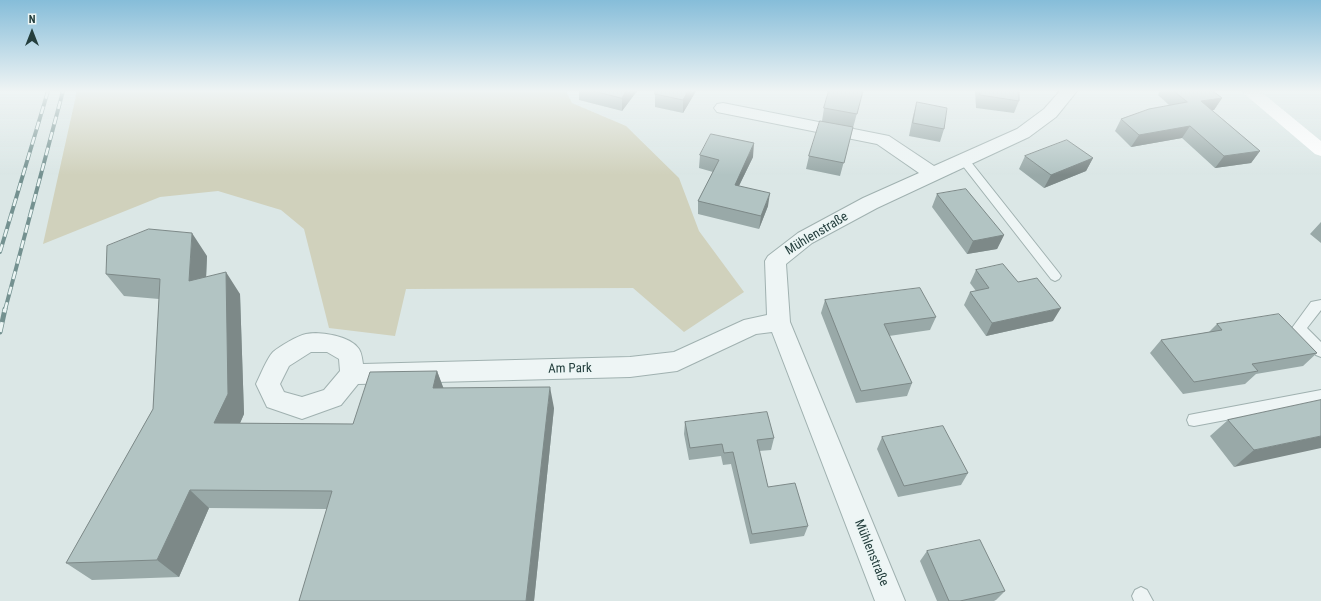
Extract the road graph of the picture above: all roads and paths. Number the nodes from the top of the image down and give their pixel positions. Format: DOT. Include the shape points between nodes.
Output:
graph roads {
  1 [pos="778,119"];
  2 [pos="1042,119"];
  3 [pos="1283,119"];
  4 [pos="1321,150"];
  5 [pos="963,159"];
  6 [pos="934,175"];
  7 [pos="1055,276"];
  8 [pos="1321,305"];
  9 [pos="779,322"];
  10 [pos="1321,351"];
  11 [pos="352,374"];
  12 [pos="1321,396"];
  13 [pos="1194,420"];
  14 [pos="890,601"];
  1 -- 6 [label="street" via="883,140"];
  2 -- 5 [label="street, Mühlenstraße" via="1023,133"];
  3 -- 4 [label="street"];
  5 -- 6 [label="street, Mühlenstraße"];
  5 -- 7 [label="lane"];
  6 -- 9 [label="street, Mühlenstraße" via="870,203 805,238 775,261"];
  8 -- 10 [label="lane" via="1316,306 1299,328"];
  9 -- 11 [label="street, Am Park" via="752,326 677,361 630,367"];
  9 -- 14 [label="street, Mühlenstraße"];
  12 -- 13 [label="lane"];
}
